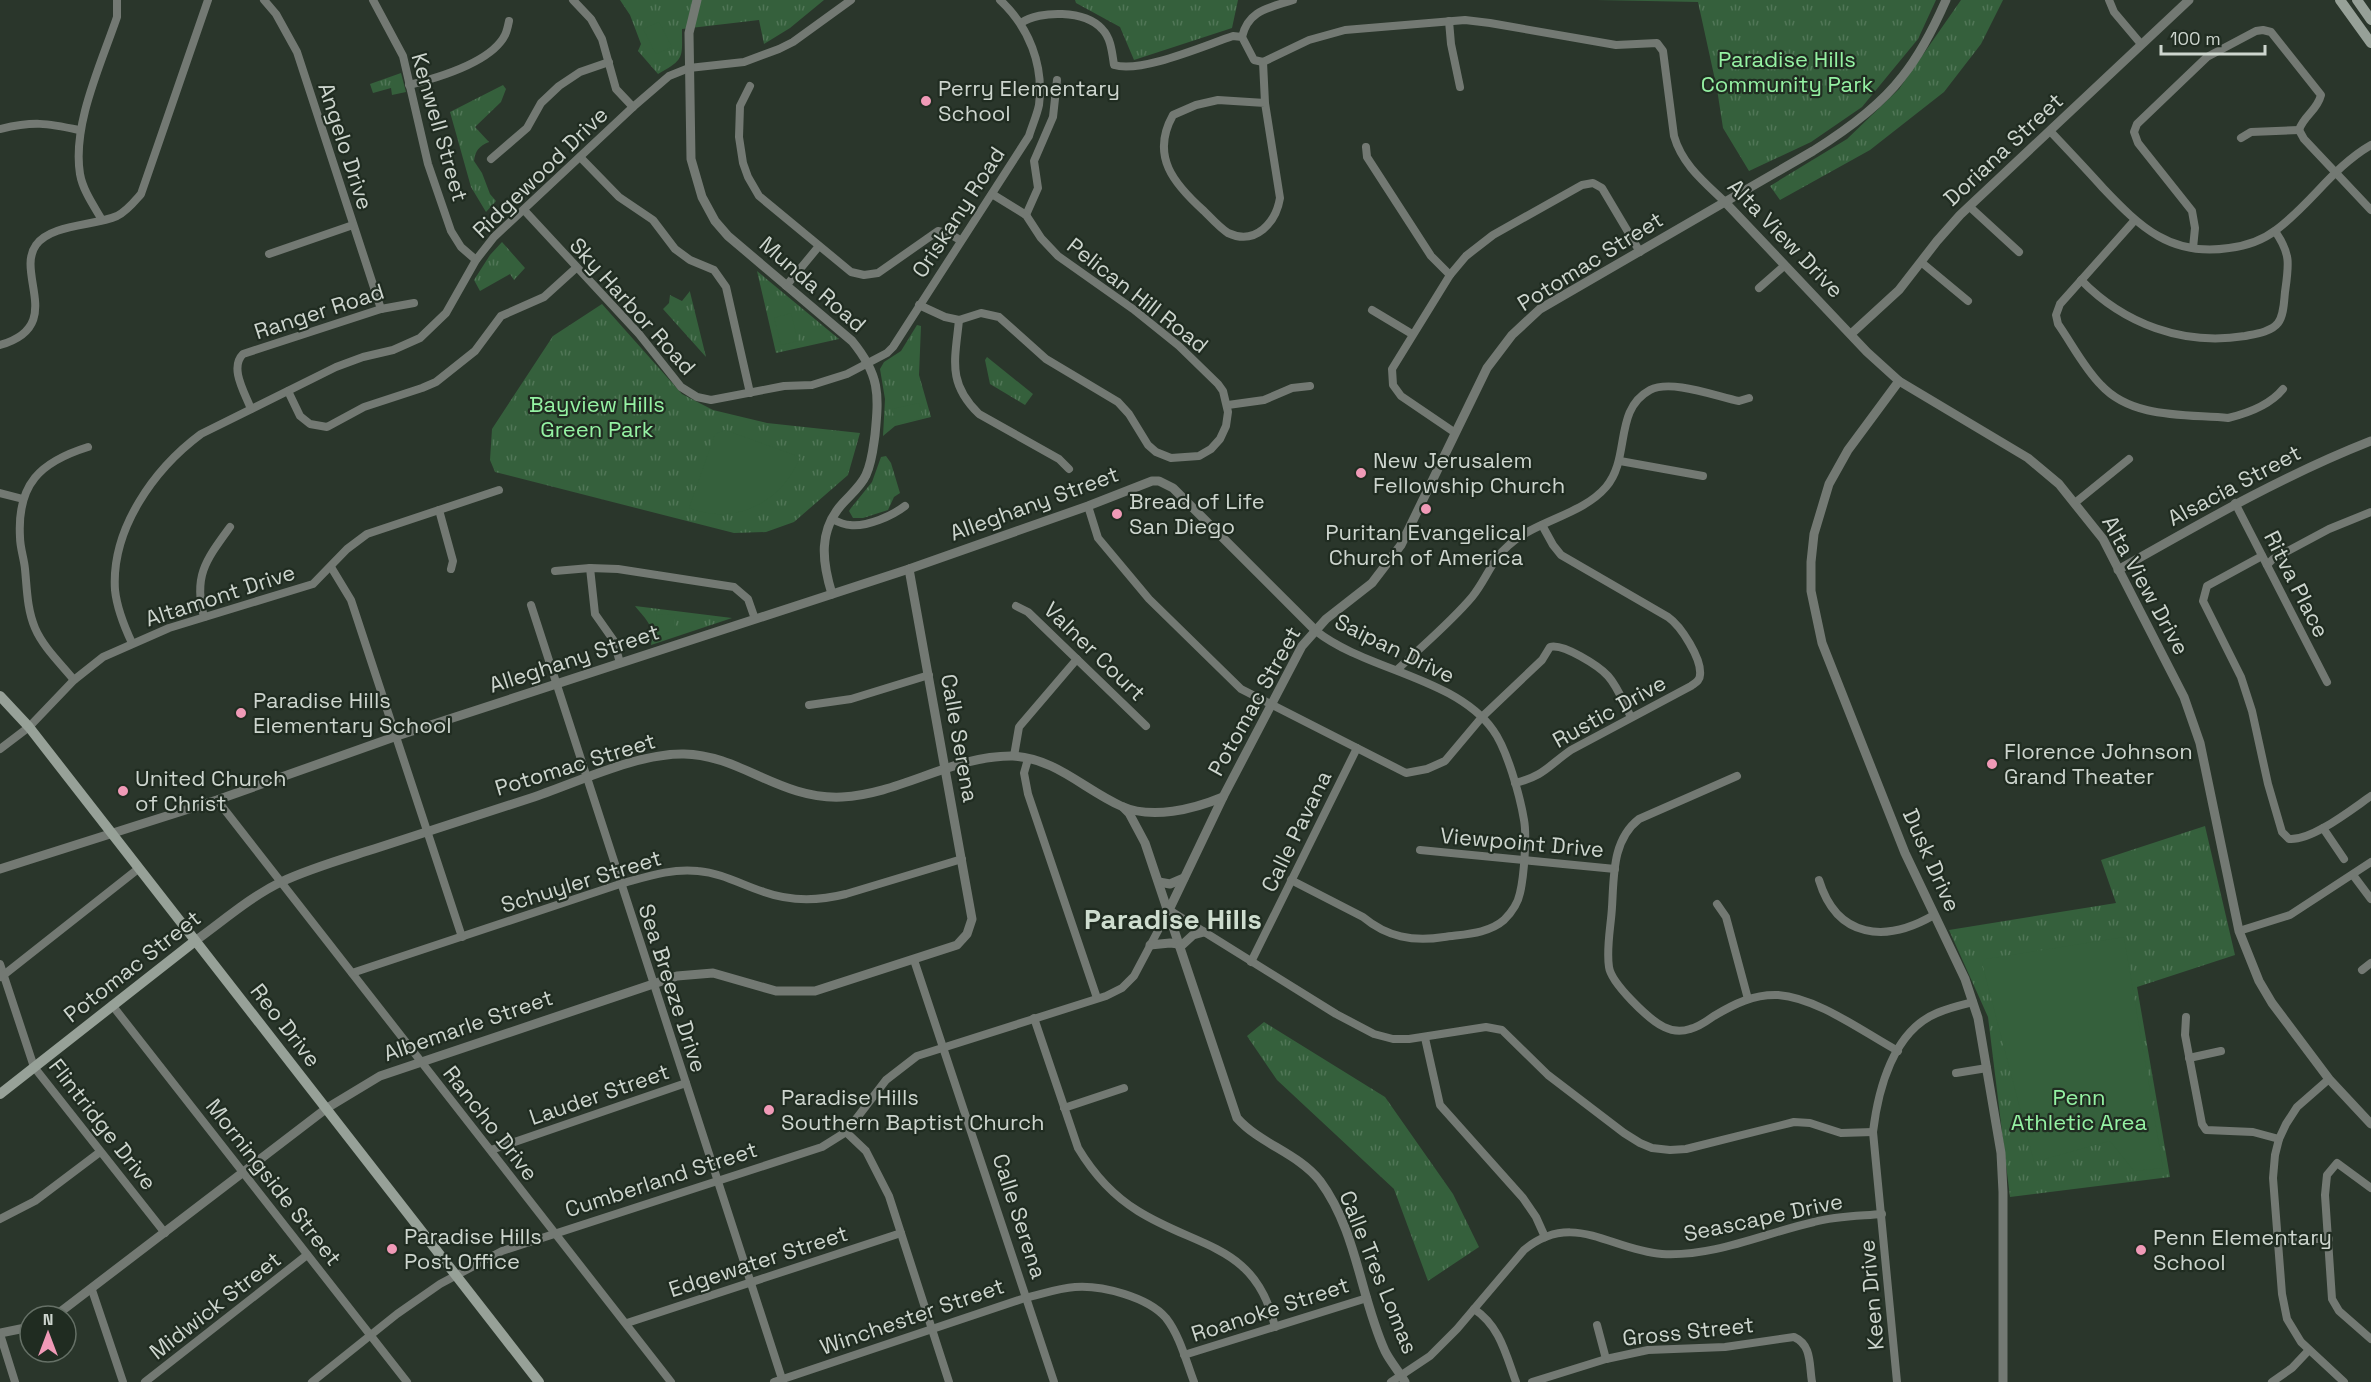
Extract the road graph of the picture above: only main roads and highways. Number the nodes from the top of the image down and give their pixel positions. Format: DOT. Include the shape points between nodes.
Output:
graph roads {
  1 [pos="2340,0"];
  2 [pos="2357,0"];
  3 [pos="2371,20"];
  4 [pos="2371,43"];
  5 [pos="0,696"];
  6 [pos="195,941"];
  7 [pos="0,1094"];
  8 [pos="539,1382"];
  1 -- 4 [label="main road"];
  2 -- 3 [label="main road"];
  5 -- 6 [label="main road, Reo Drive"];
  6 -- 7 [label="main road, Potomac Street"];
  6 -- 8 [label="main road, Reo Drive"];
}
